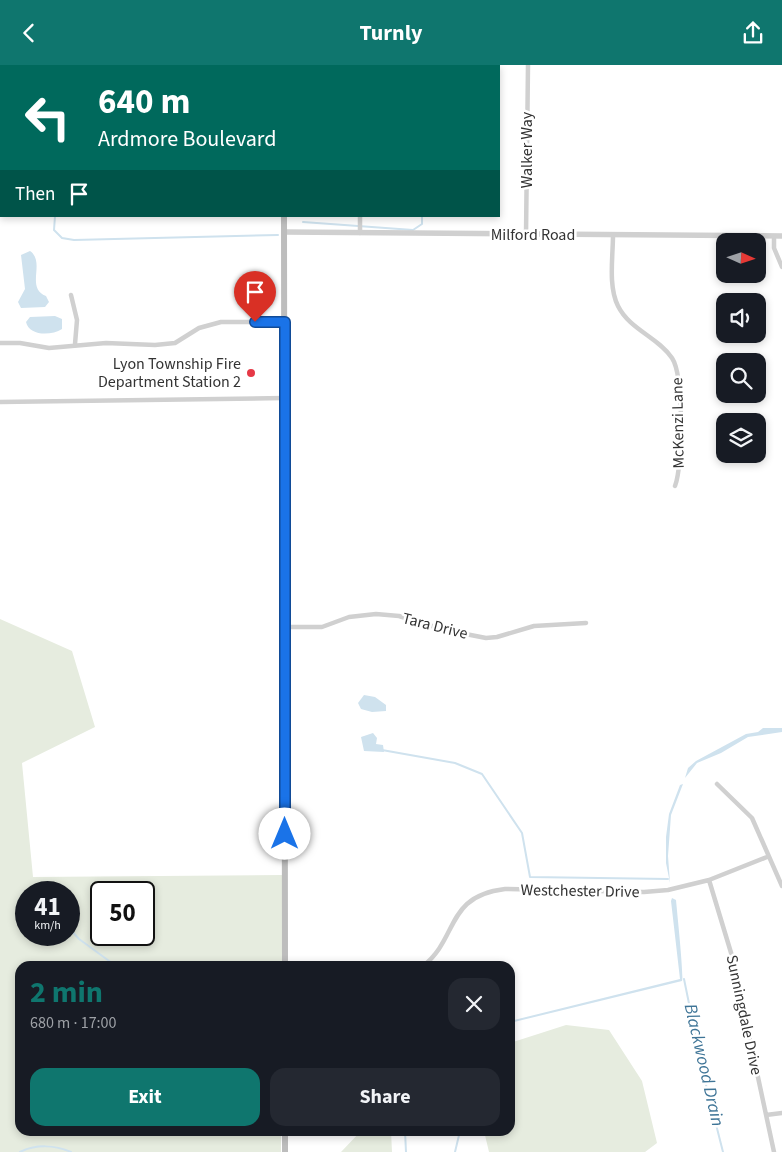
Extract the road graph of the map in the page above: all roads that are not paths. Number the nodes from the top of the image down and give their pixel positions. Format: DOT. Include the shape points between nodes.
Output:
graph roads {
  1 [pos="528,65"];
  2 [pos="284,217"];
  3 [pos="360,217"];
  4 [pos="284,232"];
  5 [pos="360,233"];
  6 [pos="526,235"];
  7 [pos="613,235"];
  8 [pos="774,236"];
  9 [pos="782,236"];
  10 [pos="782,267"];
  11 [pos="71,295"];
  12 [pos="285,322"];
  13 [pos="0,343"];
  14 [pos="76,344"];
  15 [pos="284,398"];
  16 [pos="0,402"];
  17 [pos="675,485"];
  18 [pos="586,623"];
  19 [pos="285,627"];
  20 [pos="718,784"];
  21 [pos="767,857"];
  22 [pos="709,880"];
  23 [pos="782,886"];
  24 [pos="285,961"];
  25 [pos="430,961"];
  26 [pos="782,1113"];
  27 [pos="766,1115"];
  28 [pos="285,1136"];
  29 [pos="285,1152"];
  30 [pos="774,1152"];
  1 -- 6 [label="street, Walker Way"];
  2 -- 4 [label="main road"];
  3 -- 5 [label="street"];
  4 -- 5 [label="street, Milford Road"];
  4 -- 12 [label="main road"];
  5 -- 6 [label="street, Milford Road"];
  6 -- 7 [label="street, Milford Road"];
  7 -- 8 [label="street, Milford Road"];
  7 -- 17 [label="street, McKenzi Lane" via="612,283 617,305 624,316 672,358 677,368 680,466"];
  8 -- 9 [label="street, Milford Road"];
  8 -- 10 [label="street" via="774,248"];
  11 -- 14 [label="street" via="77,320"];
  12 -- 14 [label="street" via="221,322 199,328 175,343"];
  12 -- 15 [label="main road"];
  13 -- 14 [label="street" via="49,348"];
  15 -- 16 [label="street"];
  15 -- 19 [label="main road"];
  18 -- 19 [label="street, Tara Drive" via="534,626 486,637 378,614 349,617 322,627"];
  19 -- 24 [label="main road"];
  20 -- 21 [label="street" via="752,818"];
  21 -- 22 [label="street, Westchester Drive"];
  21 -- 23 [label="street"];
  22 -- 25 [label="street, Westchester Drive" via="656,892 486,891 467,903 455,918"];
  22 -- 27 [label="street, Sunningdale Drive" via="732,956"];
  26 -- 27 [label="street"];
  27 -- 30 [label="street, Sunningdale Drive"];
  28 -- 29 [label="main road"];
}
